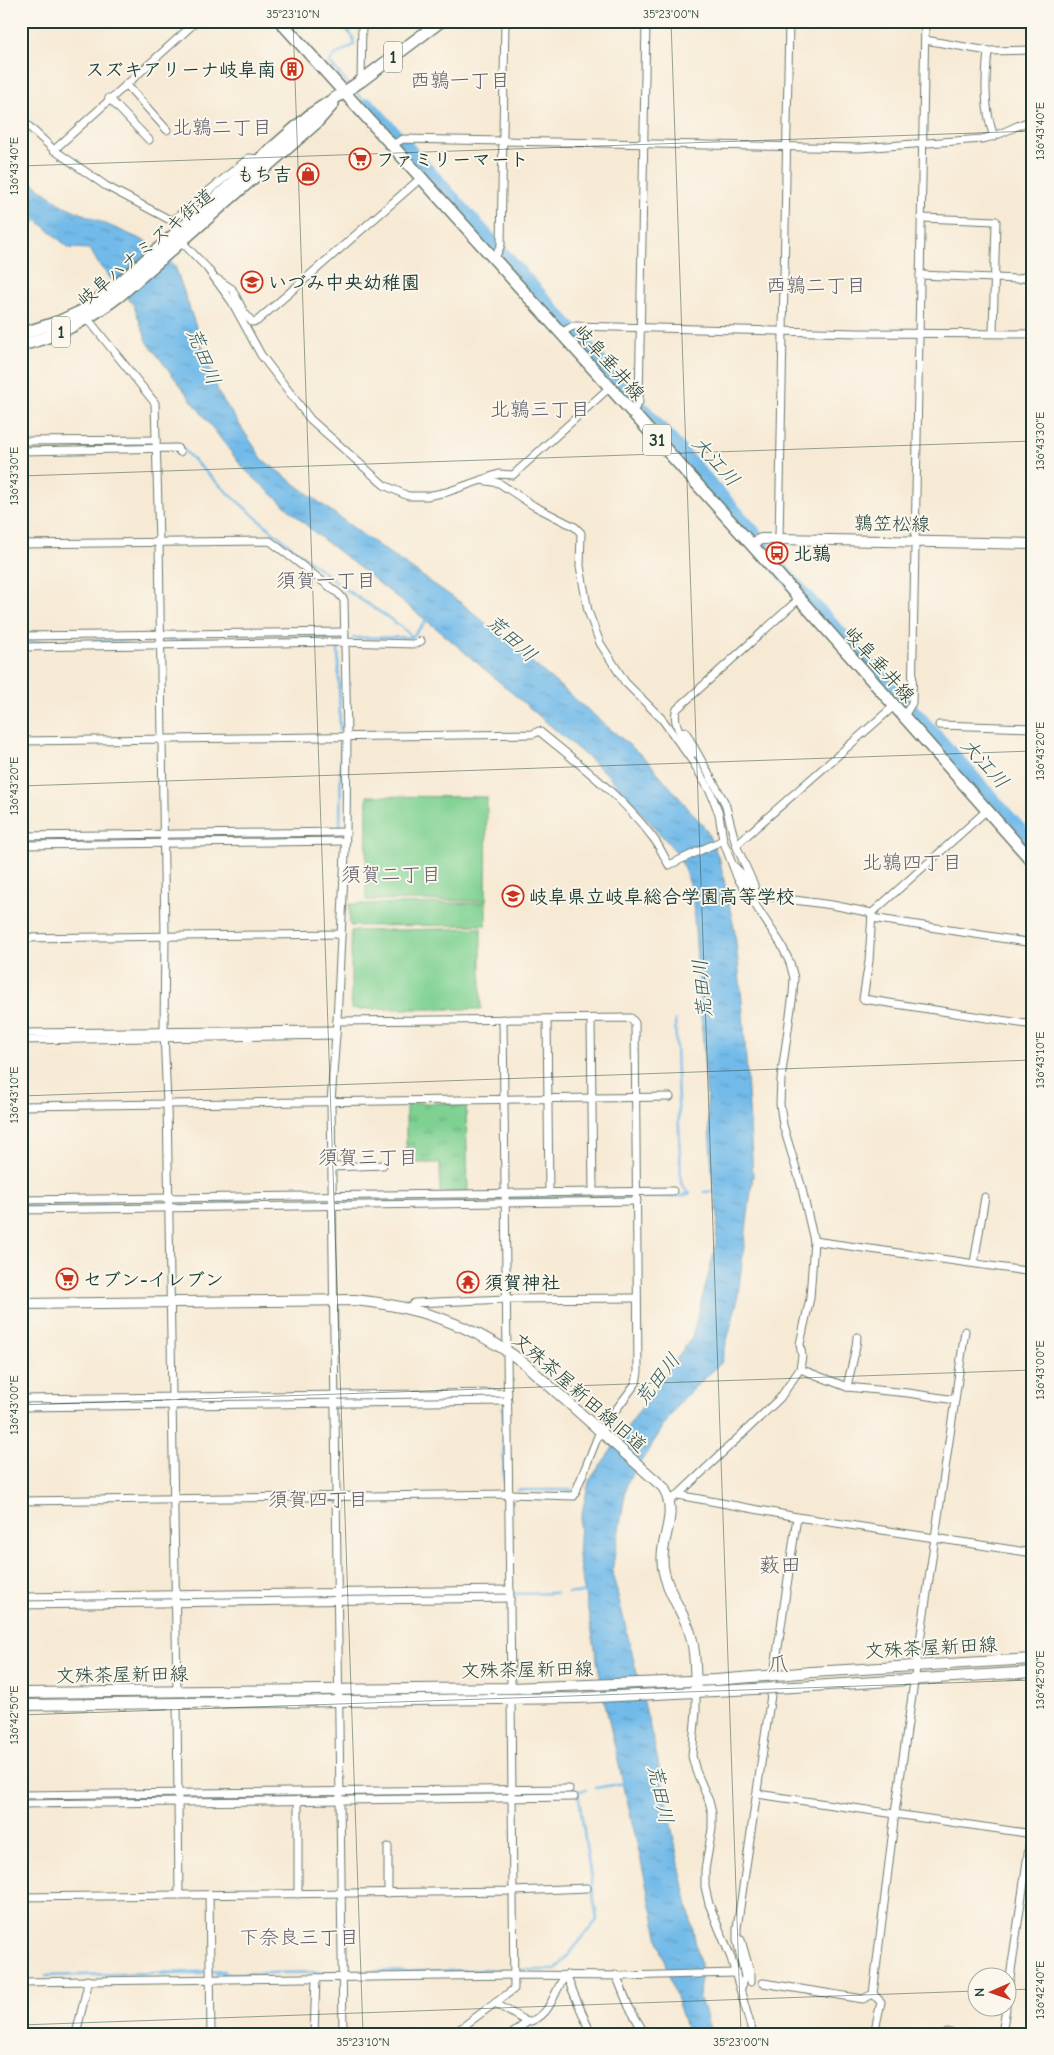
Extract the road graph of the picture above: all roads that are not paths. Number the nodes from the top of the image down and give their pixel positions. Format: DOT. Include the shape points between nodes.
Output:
graph roads {
  1 [pos="197,21"];
  2 [pos="280,21"];
  3 [pos="362,21"];
  4 [pos="441,21"];
  5 [pos="504,21"];
  6 [pos="646,21"];
  7 [pos="788,21"];
  8 [pos="926,21"];
  9 [pos="925,40"];
  10 [pos="1033,50"];
  11 [pos="988,51"];
  12 [pos="361,81"];
  13 [pos="126,84"];
  14 [pos="344,92"];
  15 [pos="109,98"];
  16 [pos="21,119"];
  17 [pos="1033,120"];
  18 [pos="167,130"];
  19 [pos="994,137"];
  20 [pos="149,140"];
  21 [pos="504,140"];
  22 [pos="394,144"];
  23 [pos="643,144"];
  24 [pos="923,144"];
  25 [pos="786,146"];
  26 [pos="54,150"];
  27 [pos="259,159"];
  28 [pos="421,178"];
  29 [pos="922,218"];
  30 [pos="174,242"];
  31 [pos="496,257"];
  32 [pos="1033,273"];
  33 [pos="920,275"];
  34 [pos="213,276"];
  35 [pos="994,278"];
  36 [pos="92,312"];
  37 [pos="641,327"];
  38 [pos="567,329"];
  39 [pos="782,331"];
  40 [pos="919,333"];
  41 [pos="993,333"];
  42 [pos="21,334"];
  43 [pos="1033,334"];
  44 [pos="21,346"];
  45 [pos="610,387"];
  46 [pos="633,411"];
  47 [pos="156,440"];
  48 [pos="21,442"];
  49 [pos="156,448"];
  50 [pos="21,451"];
  51 [pos="180,452"];
  52 [pos="481,480"];
  53 [pos="779,538"];
  54 [pos="159,541"];
  55 [pos="916,541"];
  56 [pos="756,542"];
  57 [pos="21,544"];
  58 [pos="1033,544"];
  59 [pos="799,599"];
  60 [pos="345,632"];
  61 [pos="160,635"];
  62 [pos="21,636"];
  63 [pos="421,640"];
  64 [pos="345,643"];
  65 [pos="160,644"];
  66 [pos="21,646"];
  67 [pos="894,706"];
  68 [pos="905,714"];
  69 [pos="675,717"];
  70 [pos="939,725"];
  71 [pos="1033,728"];
  72 [pos="347,736"];
  73 [pos="161,739"];
  74 [pos="21,741"];
  75 [pos="693,762"];
  76 [pos="986,811"];
  77 [pos="346,832"];
  78 [pos="21,836"];
  79 [pos="162,838"];
  80 [pos="723,840"];
  81 [pos="345,841"];
  82 [pos="21,845"];
  83 [pos="736,845"];
  84 [pos="731,862"];
  85 [pos="1033,862"];
  86 [pos="755,892"];
  87 [pos="872,916"];
  88 [pos="341,934"];
  89 [pos="164,936"];
  90 [pos="21,938"];
  91 [pos="1033,943"];
  92 [pos="504,1019"];
  93 [pos="548,1019"];
  94 [pos="590,1019"];
  95 [pos="337,1021"];
  96 [pos="1033,1025"];
  97 [pos="336,1032"];
  98 [pos="21,1034"];
  99 [pos="164,1035"];
  100 [pos="21,1040"];
  101 [pos="636,1097"];
  102 [pos="670,1097"];
  103 [pos="591,1098"];
  104 [pos="549,1099"];
  105 [pos="504,1100"];
  106 [pos="331,1102"];
  107 [pos="167,1104"];
  108 [pos="21,1106"];
  109 [pos="383,1165"];
  110 [pos="332,1167"];
  111 [pos="636,1191"];
  112 [pos="673,1191"];
  113 [pos="593,1192"];
  114 [pos="549,1193"];
  115 [pos="506,1194"];
  116 [pos="332,1196"];
  117 [pos="985,1197"];
  118 [pos="168,1198"];
  119 [pos="21,1200"];
  120 [pos="636,1201"];
  121 [pos="506,1202"];
  122 [pos="332,1206"];
  123 [pos="168,1208"];
  124 [pos="21,1210"];
  125 [pos="814,1241"];
  126 [pos="974,1263"];
  127 [pos="1033,1272"];
  128 [pos="637,1298"];
  129 [pos="506,1299"];
  130 [pos="334,1300"];
  131 [pos="170,1303"];
  132 [pos="21,1304"];
  133 [pos="410,1309"];
  134 [pos="965,1331"];
  135 [pos="856,1337"];
  136 [pos="507,1350"];
  137 [pos="800,1369"];
  138 [pos="847,1387"];
  139 [pos="336,1395"];
  140 [pos="508,1397"];
  141 [pos="21,1399"];
  142 [pos="955,1400"];
  143 [pos="171,1401"];
  144 [pos="336,1403"];
  145 [pos="21,1407"];
  146 [pos="602,1434"];
  147 [pos="509,1494"];
  148 [pos="337,1497"];
  149 [pos="674,1497"];
  150 [pos="173,1499"];
  151 [pos="21,1501"];
  152 [pos="797,1517"];
  153 [pos="935,1538"];
  154 [pos="1033,1553"];
  155 [pos="510,1590"];
  156 [pos="339,1591"];
  157 [pos="175,1594"];
  158 [pos="21,1597"];
  159 [pos="510,1598"];
  160 [pos="339,1601"];
  161 [pos="175,1602"];
  162 [pos="21,1605"];
  163 [pos="1033,1659"];
  164 [pos="917,1665"];
  165 [pos="1033,1672"];
  166 [pos="916,1678"];
  167 [pos="695,1681"];
  168 [pos="340,1688"];
  169 [pos="511,1688"];
  170 [pos="177,1690"];
  171 [pos="21,1692"];
  172 [pos="696,1692"];
  173 [pos="511,1699"];
  174 [pos="340,1701"];
  175 [pos="177,1703"];
  176 [pos="21,1705"];
  177 [pos="569,1789"];
  178 [pos="178,1793"];
  179 [pos="512,1793"];
  180 [pos="757,1794"];
  181 [pos="21,1795"];
  182 [pos="341,1795"];
  183 [pos="574,1797"];
  184 [pos="298,1800"];
  185 [pos="178,1802"];
  186 [pos="21,1804"];
  187 [pos="895,1813"];
  188 [pos="1033,1820"];
  189 [pos="1032,1834"];
  190 [pos="388,1847"];
  191 [pos="586,1888"];
  192 [pos="514,1891"];
  193 [pos="388,1893"];
  194 [pos="298,1894"];
  195 [pos="341,1894"];
  196 [pos="179,1895"];
  197 [pos="209,1895"];
  198 [pos="21,1897"];
  199 [pos="737,1928"];
  200 [pos="1012,1968"];
  201 [pos="736,1973"];
  202 [pos="515,1975"];
  203 [pos="566,1975"];
  204 [pos="620,1976"];
  205 [pos="316,1978"];
  206 [pos="342,1978"];
  207 [pos="210,1979"];
  208 [pos="87,1980"];
  209 [pos="21,1982"];
  210 [pos="752,1982"];
  211 [pos="763,1983"];
  212 [pos="741,1989"];
  213 [pos="873,1994"];
  214 [pos="495,2003"];
  215 [pos="1004,2018"];
  216 [pos="527,2022"];
  217 [pos="76,2034"];
  218 [pos="211,2034"];
  219 [pos="314,2034"];
  220 [pos="344,2034"];
  221 [pos="453,2034"];
  222 [pos="512,2034"];
  223 [pos="591,2034"];
  224 [pos="645,2034"];
  225 [pos="753,2034"];
  226 [pos="874,2034"];
  227 [pos="946,2034"];
  228 [pos="954,2034"];
  229 [pos="1002,2034"];
  1 -- 13 [label="street"];
  2 -- 14 [label="main road, 岐阜垂井線 / 31"];
  3 -- 12 [label="street"];
  4 -- 12 [label="main road, 岐阜ハナミズキ街道 / 1"];
  5 -- 21 [label="street"];
  6 -- 23 [label="street"];
  7 -- 25 [label="street"];
  8 -- 9 [label="street"];
  9 -- 11 [label="street"];
  9 -- 24 [label="street"];
  10 -- 11 [label="street"];
  11 -- 19 [label="street" via="986,104"];
  12 -- 14 [label="main road, 岐阜ハナミズキ街道 / 1"];
  13 -- 15 [label="street"];
  13 -- 18 [label="street"];
  14 -- 22 [label="main road, 岐阜垂井線 / 31"];
  14 -- 27 [label="main road, 岐阜ハナミズキ街道 / 1" via="311,114"];
  14 -- 30 [label="main road, 岐阜ハナミズキ街道 / 1" via="316,123"];
  15 -- 20 [label="street"];
  15 -- 26 [label="street"];
  16 -- 26 [label="street"];
  17 -- 19 [label="street"];
  19 -- 24 [label="street"];
  21 -- 22 [label="street" via="403,139"];
  21 -- 23 [label="street"];
  21 -- 31 [label="street" via="501,245"];
  22 -- 28 [label="main road, 岐阜垂井線 / 31"];
  23 -- 25 [label="street"];
  23 -- 37 [label="street"];
  24 -- 25 [label="street" via="860,148"];
  24 -- 29 [label="street"];
  25 -- 39 [label="street"];
  26 -- 27 [label="street" via="106,186 172,221 249,158"];
  27 -- 30 [label="main road, 岐阜ハナミズキ街道 / 1"];
  28 -- 31 [label="main road, 岐阜垂井線 / 31"];
  28 -- 34 [label="street" via="257,321 252,322 244,312 232,289"];
  29 -- 33 [label="street"];
  29 -- 35 [label="street" via="996,222"];
  30 -- 34 [label="street"];
  30 -- 36 [label="main road, 岐阜ハナミズキ街道 / 1" via="115,287"];
  31 -- 38 [label="main road, 岐阜垂井線 / 31"];
  32 -- 35 [label="street" via="1020,279"];
  33 -- 35 [label="street"];
  33 -- 40 [label="street"];
  34 -- 52 [label="street" via="232,302 261,356 310,419 384,485 408,496 427,496"];
  35 -- 41 [label="street"];
  36 -- 42 [label="main road, 岐阜ハナミズキ街道 / 1"];
  36 -- 44 [label="main road, 岐阜ハナミズキ街道 / 1" via="51,337"];
  36 -- 47 [label="street" via="155,403"];
  37 -- 38 [label="street"];
  37 -- 39 [label="street"];
  37 -- 46 [label="street" via="639,402"];
  38 -- 45 [label="main road, 岐阜垂井線 / 31"];
  39 -- 40 [label="street"];
  39 -- 53 [label="street"];
  40 -- 41 [label="street"];
  40 -- 55 [label="street"];
  41 -- 43 [label="street"];
  45 -- 46 [label="main road, 岐阜垂井線 / 31"];
  45 -- 52 [label="street" via="516,473"];
  46 -- 56 [label="main road, 岐阜垂井線 / 31"];
  47 -- 48 [label="street"];
  47 -- 49 [label="street"];
  49 -- 50 [label="street"];
  49 -- 51 [label="street" via="178,448"];
  49 -- 54 [label="street"];
  52 -- 75 [label="street" via="499,483 582,534 580,566 588,611 600,643 625,682 662,718"];
  53 -- 55 [label="main road, 鶉笠松線"];
  53 -- 56 [label="main road, 鶉笠松線"];
  54 -- 57 [label="street"];
  54 -- 60 [label="street" via="270,541 344,600"];
  54 -- 61 [label="street"];
  55 -- 58 [label="main road, 鶉笠松線"];
  55 -- 68 [label="street" via="912,703"];
  56 -- 59 [label="main road, 岐阜垂井線 / 31"];
  59 -- 67 [label="main road, 岐阜垂井線 / 31"];
  59 -- 69 [label="street" via="677,708"];
  60 -- 61 [label="street"];
  60 -- 64 [label="street"];
  61 -- 62 [label="street"];
  61 -- 65 [label="street"];
  63 -- 64 [label="street" via="415,644"];
  64 -- 65 [label="street"];
  64 -- 72 [label="street"];
  65 -- 66 [label="street"];
  65 -- 73 [label="street"];
  67 -- 68 [label="main road, 岐阜垂井線 / 31"];
  67 -- 83 [label="street"];
  68 -- 76 [label="main road, 岐阜垂井線 / 31"];
  69 -- 75 [label="street"];
  69 -- 83 [label="street" via="716,784 725,803"];
  70 -- 71 [label="street"];
  72 -- 73 [label="street"];
  72 -- 77 [label="street"];
  72 -- 80 [label="street" via="533,734 539,731 621,801 654,839 669,866"];
  73 -- 74 [label="street"];
  73 -- 79 [label="street"];
  75 -- 80 [label="street" via="711,793 719,814"];
  76 -- 85 [label="main road, 岐阜垂井線 / 31"];
  76 -- 87 [label="street"];
  77 -- 79 [label="street"];
  77 -- 81 [label="street"];
  78 -- 79 [label="street"];
  79 -- 81 [label="street"];
  79 -- 82 [label="street"];
  79 -- 89 [label="street"];
  80 -- 84 [label="street"];
  81 -- 88 [label="street"];
  83 -- 86 [label="street"];
  84 -- 86 [label="street"];
  84 -- 125 [label="street" via="737,878 781,944 794,978 780,1104"];
  86 -- 87 [label="street" via="832,905"];
  87 -- 91 [label="street"];
  87 -- 96 [label="street" via="862,999"];
  88 -- 89 [label="street"];
  88 -- 95 [label="street"];
  89 -- 90 [label="street"];
  89 -- 99 [label="street"];
  92 -- 93 [label="street"];
  92 -- 95 [label="street"];
  92 -- 105 [label="street"];
  93 -- 94 [label="street"];
  93 -- 104 [label="street"];
  94 -- 101 [label="street" via="631,1018 635,1023"];
  94 -- 103 [label="street"];
  95 -- 97 [label="street"];
  97 -- 99 [label="street"];
  97 -- 106 [label="street"];
  98 -- 99 [label="street"];
  99 -- 100 [label="street"];
  99 -- 107 [label="street"];
  101 -- 102 [label="street"];
  101 -- 103 [label="street"];
  101 -- 111 [label="street"];
  103 -- 104 [label="street"];
  103 -- 113 [label="street"];
  104 -- 105 [label="street"];
  104 -- 114 [label="street"];
  105 -- 106 [label="street"];
  105 -- 115 [label="street"];
  106 -- 107 [label="street"];
  106 -- 110 [label="street"];
  107 -- 108 [label="street"];
  107 -- 118 [label="street"];
  109 -- 110 [label="street"];
  110 -- 116 [label="street"];
  111 -- 112 [label="street"];
  111 -- 113 [label="street"];
  111 -- 120 [label="street"];
  113 -- 114 [label="street"];
  114 -- 115 [label="street"];
  115 -- 116 [label="street"];
  115 -- 121 [label="street"];
  116 -- 118 [label="street"];
  116 -- 122 [label="street"];
  117 -- 126 [label="street"];
  118 -- 119 [label="street"];
  118 -- 123 [label="street"];
  120 -- 121 [label="street"];
  120 -- 128 [label="street"];
  121 -- 122 [label="street"];
  121 -- 129 [label="street"];
  122 -- 123 [label="street"];
  122 -- 130 [label="street"];
  123 -- 124 [label="street"];
  123 -- 131 [label="street"];
  125 -- 126 [label="street"];
  125 -- 137 [label="street" via="810,1298 800,1344"];
  126 -- 127 [label="street"];
  128 -- 129 [label="street"];
  128 -- 146 [label="street" via="636,1383"];
  129 -- 133 [label="street" via="414,1303"];
  129 -- 136 [label="street"];
  130 -- 131 [label="main road, 文殊茶屋新田線旧道"];
  130 -- 133 [label="main road, 文殊茶屋新田線旧道" via="384,1303"];
  130 -- 139 [label="street"];
  131 -- 132 [label="main road, 文殊茶屋新田線旧道"];
  131 -- 143 [label="street"];
  133 -- 136 [label="main road, 文殊茶屋新田線旧道" via="472,1330"];
  134 -- 142 [label="street"];
  135 -- 138 [label="street"];
  136 -- 140 [label="street"];
  136 -- 146 [label="main road, 文殊茶屋新田線旧道"];
  137 -- 138 [label="street"];
  137 -- 149 [label="street" via="780,1398"];
  138 -- 142 [label="street"];
  139 -- 140 [label="street"];
  139 -- 143 [label="street"];
  139 -- 144 [label="street"];
  140 -- 144 [label="street"];
  140 -- 147 [label="street"];
  141 -- 143 [label="street"];
  142 -- 153 [label="street"];
  143 -- 144 [label="street"];
  143 -- 145 [label="street"];
  143 -- 150 [label="street"];
  144 -- 148 [label="street"];
  146 -- 147 [label="street" via="574,1496"];
  146 -- 149 [label="main road, 文殊茶屋新田線旧道"];
  147 -- 148 [label="street"];
  147 -- 155 [label="street"];
  148 -- 150 [label="street"];
  148 -- 156 [label="street"];
  149 -- 152 [label="street"];
  149 -- 167 [label="main road" via="662,1549 663,1568 689,1629"];
  150 -- 151 [label="street"];
  150 -- 157 [label="street"];
  152 -- 153 [label="street"];
  152 -- 180 [label="street"];
  153 -- 154 [label="street"];
  153 -- 164 [label="street"];
  155 -- 156 [label="street"];
  155 -- 159 [label="street"];
  156 -- 157 [label="street"];
  156 -- 160 [label="street"];
  157 -- 158 [label="street"];
  157 -- 161 [label="street"];
  159 -- 160 [label="street"];
  159 -- 169 [label="street"];
  160 -- 161 [label="street"];
  160 -- 168 [label="street"];
  161 -- 162 [label="street"];
  161 -- 170 [label="street"];
  163 -- 164 [label="main road, 文殊茶屋新田線"];
  164 -- 166 [label="street"];
  164 -- 167 [label="main road, 文殊茶屋新田線, bridge"];
  165 -- 166 [label="main road, 文殊茶屋新田線"];
  166 -- 172 [label="main road, 文殊茶屋新田線, bridge"];
  166 -- 187 [label="street"];
  167 -- 169 [label="main road, 文殊茶屋新田線"];
  167 -- 172 [label="main road"];
  168 -- 169 [label="main road, 文殊茶屋新田線"];
  168 -- 170 [label="main road, 文殊茶屋新田線"];
  168 -- 174 [label="street"];
  170 -- 171 [label="main road, 文殊茶屋新田線"];
  172 -- 173 [label="main road, 文殊茶屋新田線"];
  172 -- 201 [label="street" via="692,1756 712,1813 705,1887"];
  173 -- 174 [label="main road, 文殊茶屋新田線"];
  173 -- 179 [label="street"];
  174 -- 175 [label="main road, 文殊茶屋新田線"];
  174 -- 182 [label="street"];
  175 -- 176 [label="main road, 文殊茶屋新田線"];
  175 -- 178 [label="street"];
  177 -- 179 [label="street"];
  178 -- 181 [label="street"];
  178 -- 182 [label="street"];
  178 -- 185 [label="street"];
  179 -- 182 [label="street"];
  179 -- 183 [label="street"];
  179 -- 192 [label="street"];
  180 -- 187 [label="street"];
  180 -- 199 [label="street"];
  182 -- 184 [label="street"];
  182 -- 195 [label="street"];
  184 -- 185 [label="street"];
  184 -- 194 [label="street"];
  185 -- 186 [label="street"];
  185 -- 196 [label="street"];
  187 -- 189 [label="street"];
  187 -- 213 [label="street"];
  188 -- 189 [label="street"];
  189 -- 200 [label="street"];
  190 -- 193 [label="street"];
  191 -- 192 [label="street"];
  192 -- 193 [label="street"];
  192 -- 202 [label="street"];
  193 -- 195 [label="street"];
  194 -- 195 [label="street"];
  194 -- 197 [label="street"];
  195 -- 206 [label="street"];
  196 -- 197 [label="street"];
  196 -- 198 [label="street"];
  197 -- 207 [label="street"];
  199 -- 210 [label="street"];
  199 -- 212 [label="street" via="736,1940 745,1977"];
  201 -- 204 [label="street"];
  201 -- 212 [label="street"];
  202 -- 203 [label="street"];
  202 -- 206 [label="street"];
  202 -- 214 [label="street" via="514,1989"];
  203 -- 204 [label="street"];
  203 -- 216 [label="street" via="558,1985 549,2008 538,2020"];
  203 -- 223 [label="street"];
  204 -- 224 [label="street" via="629,2007"];
  205 -- 206 [label="street"];
  205 -- 207 [label="street"];
  205 -- 219 [label="street"];
  206 -- 220 [label="street"];
  207 -- 208 [label="street"];
  207 -- 218 [label="street"];
  208 -- 209 [label="street"];
  208 -- 217 [label="street"];
  211 -- 213 [label="street" via="863,1999"];
  212 -- 225 [label="street"];
  213 -- 226 [label="street" via="881,2002"];
  214 -- 216 [label="street"];
  214 -- 221 [label="street"];
  215 -- 229 [label="street"];
  216 -- 222 [label="street"];
  227 -- 228 [label="street"];
}
